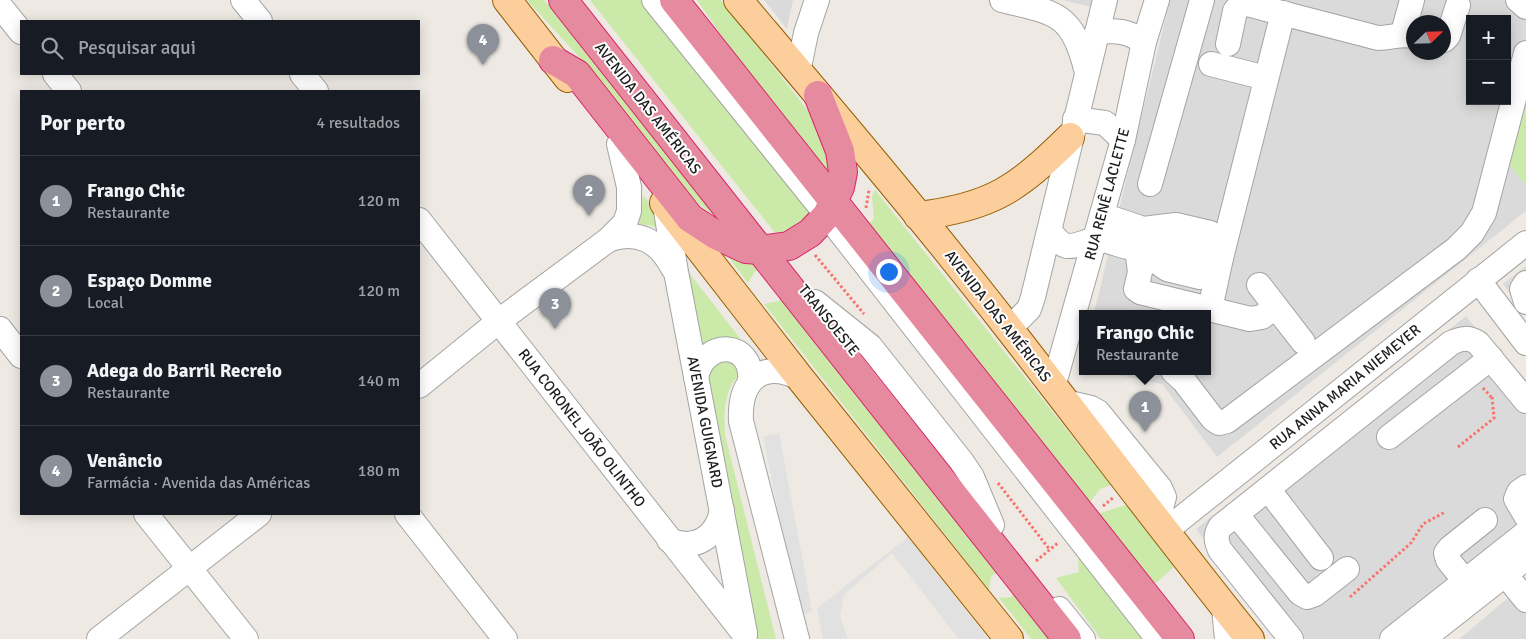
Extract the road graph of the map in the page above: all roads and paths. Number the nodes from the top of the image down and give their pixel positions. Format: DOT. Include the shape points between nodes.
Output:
graph roads {
  1 [pos="242,0"];
  2 [pos="506,0"];
  3 [pos="563,0"];
  4 [pos="576,0"];
  5 [pos="654,0"];
  6 [pos="674,0"];
  7 [pos="738,0"];
  8 [pos="818,0"];
  9 [pos="1002,0"];
  10 [pos="1105,0"];
  11 [pos="1157,0"];
  12 [pos="1202,0"];
  13 [pos="1412,0"];
  14 [pos="1518,0"];
  15 [pos="1458,5"];
  16 [pos="0,6"];
  17 [pos="1526,7"];
  18 [pos="1283,13"];
  19 [pos="1410,15"];
  20 [pos="259,20"];
  21 [pos="1451,27"];
  22 [pos="20,31"];
  23 [pos="1097,32"];
  24 [pos="1406,34"];
  25 [pos="1144,42"];
  26 [pos="1228,44"];
  27 [pos="1526,53"];
  28 [pos="553,60"];
  29 [pos="1212,64"];
  30 [pos="1086,69"];
  31 [pos="798,72"];
  32 [pos="56,75"];
  33 [pos="303,75"];
  34 [pos="1266,78"];
  35 [pos="68,90"];
  36 [pos="315,90"];
  37 [pos="818,95"];
  38 [pos="1072,128"];
  39 [pos="1123,140"];
  40 [pos="619,144"];
  41 [pos="1150,184"];
  42 [pos="869,187"];
  43 [pos="665,204"];
  44 [pos="830,208"];
  45 [pos="866,212"];
  46 [pos="1102,215"];
  47 [pos="918,216"];
  48 [pos="420,221"];
  49 [pos="1050,231"];
  50 [pos="1210,233"];
  51 [pos="608,240"];
  52 [pos="1095,240"];
  53 [pos="1144,240"];
  54 [pos="1526,243"];
  55 [pos="766,250"];
  56 [pos="815,255"];
  57 [pos="1221,258"];
  58 [pos="676,272"];
  59 [pos="1200,277"];
  60 [pos="1478,280"];
  61 [pos="1526,283"];
  62 [pos="1259,286"];
  63 [pos="1526,302"];
  64 [pos="1275,307"];
  65 [pos="1210,309"];
  66 [pos="869,320"];
  67 [pos="499,321"];
  68 [pos="0,329"];
  69 [pos="1010,330"];
  70 [pos="1303,342"];
  71 [pos="1526,343"];
  72 [pos="20,355"];
  73 [pos="1491,358"];
  74 [pos="1177,375"];
  75 [pos="696,377"];
  76 [pos="800,378"];
  77 [pos="750,381"];
  78 [pos="420,385"];
  79 [pos="1522,389"];
  80 [pos="1059,394"];
  81 [pos="1389,437"];
  82 [pos="1458,447"];
  83 [pos="993,477"];
  84 [pos="1526,487"];
  85 [pos="1268,489"];
  86 [pos="1116,496"];
  87 [pos="722,510"];
  88 [pos="1096,512"];
  89 [pos="1445,512"];
  90 [pos="1236,514"];
  91 [pos="147,515"];
  92 [pos="258,515"];
  93 [pos="407,515"];
  94 [pos="1526,516"];
  95 [pos="1485,520"];
  96 [pos="1160,527"];
  97 [pos="1526,533"];
  98 [pos="1062,539"];
  99 [pos="669,540"];
  100 [pos="1050,550"];
  101 [pos="1321,558"];
  102 [pos="1526,558"];
  103 [pos="1036,560"];
  104 [pos="189,569"];
  105 [pos="1347,569"];
  106 [pos="1505,574"];
  107 [pos="1465,582"];
  108 [pos="1350,597"];
  109 [pos="1526,600"];
  110 [pos="1224,608"];
  111 [pos="746,637"];
  112 [pos="102,638"];
  113 [pos="246,639"];
  114 [pos="505,639"];
  115 [pos="797,639"];
  116 [pos="1009,639"];
  117 [pos="1068,639"];
  118 [pos="1083,639"];
  119 [pos="1158,639"];
  120 [pos="1180,639"];
  121 [pos="1227,639"];
  122 [pos="1250,639"];
  123 [pos="1291,639"];
  124 [pos="1392,639"];
  125 [pos="1423,639"];
  1 -- 20 [label="street"];
  2 -- 28 [label="main road"];
  3 -- 55 [label="highway, AVENIDA DAS AMÉRICAS"];
  4 -- 55 [label="street, TRANSOESTE"];
  5 -- 44 [label="street"];
  6 -- 44 [label="highway"];
  7 -- 31 [label="main road, AVENIDA DAS AMÉRICAS"];
  8 -- 31 [label="street" via="806,33"];
  9 -- 30 [label="street" via="1052,13 1075,33"];
  10 -- 23 [label="street"];
  11 -- 25 [label="street, RUA RENÊ LACLETTE"];
  12 -- 41 [label="street"];
  13 -- 19 [label="street"];
  14 -- 17 [label="street"];
  15 -- 21 [label="street"];
  16 -- 22 [label="street"];
  18 -- 24 [label="street" via="1378,38"];
  18 -- 26 [label="street" via="1240,5 1235,11"];
  18 -- 34 [label="street"];
  23 -- 25 [label="street" via="1126,31"];
  23 -- 30 [label="street"];
  25 -- 39 [label="street, RUA RENÊ LACLETTE"];
  27 -- 74 [label="street" via="1484,213 1472,233 1456,249 1227,421 1219,423 1213,419"];
  28 -- 40 [label="main road"];
  28 -- 55 [label="highway" via="577,74 690,218 716,235 746,248"];
  29 -- 34 [label="street"];
  30 -- 38 [label="street"];
  31 -- 37 [label="main road, AVENIDA DAS AMÉRICAS"];
  32 -- 35 [label="street"];
  33 -- 36 [label="street"];
  34 -- 57 [label="street"];
  37 -- 44 [label="highway" via="840,151 843,172"];
  37 -- 47 [label="main road, AVENIDA DAS AMÉRICAS"];
  38 -- 39 [label="street" via="1105,123"];
  38 -- 47 [label="main road" via="1044,162 1010,189 994,198 946,213"];
  38 -- 49 [label="street"];
  39 -- 46 [label="street, RUA RENÊ LACLETTE"];
  40 -- 43 [label="main road"];
  40 -- 51 [label="street" via="629,187 630,211 625,222"];
  42 -- 45 [label="path"];
  43 -- 58 [label="street, AVENIDA GUIGNARD"];
  43 -- 76 [label="main road"];
  44 -- 55 [label="highway" via="801,240"];
  44 -- 119 [label="street" via="902,334 994,449 1035,485"];
  44 -- 120 [label="highway"];
  46 -- 52 [label="street, RUA RENÊ LACLETTE"];
  46 -- 53 [label="street"];
  47 -- 69 [label="main road, AVENIDA DAS AMÉRICAS"];
  48 -- 67 [label="street, RUA CORONEL JOÃO OLINTHO"];
  49 -- 52 [label="street" via="1066,246"];
  49 -- 69 [label="street" via="1028,308"];
  50 -- 53 [label="street" via="1176,225"];
  51 -- 58 [label="street" via="621,235 648,239 659,246"];
  51 -- 67 [label="street"];
  52 -- 53 [label="street"];
  52 -- 80 [label="street, RUA RENÊ LACLETTE"];
  53 -- 57 [label="street"];
  53 -- 59 [label="street" via="1166,270"];
  53 -- 65 [label="street" via="1136,289"];
  54 -- 60 [label="street, RUA ANNA MARIA NIEMEYER"];
  55 -- 117 [label="highway, AVENIDA DAS AMÉRICAS"];
  55 -- 118 [label="street, TRANSOESTE" via="815,302 870,346 972,478 992,525"];
  56 -- 66 [label="path"];
  57 -- 65 [label="street"];
  58 -- 75 [label="street, AVENIDA GUIGNARD"];
  60 -- 71 [label="street"];
  60 -- 96 [label="street, RUA ANNA MARIA NIEMEYER"];
  61 -- 63 [label="street" via="1522,289"];
  62 -- 64 [label="street"];
  64 -- 65 [label="street" via="1257,320"];
  64 -- 70 [label="street"];
  67 -- 78 [label="street"];
  67 -- 99 [label="street, RUA CORONEL JOÃO OLINTHO"];
  68 -- 72 [label="street"];
  69 -- 80 [label="main road, AVENIDA DAS AMÉRICAS"];
  73 -- 79 [label="street"];
  73 -- 81 [label="street"];
  73 -- 85 [label="street" via="1469,338 1451,343"];
  75 -- 77 [label="street" via="703,358 722,349 742,355 748,364"];
  75 -- 87 [label="street, AVENIDA GUIGNARD"];
  76 -- 77 [label="street" via="775,370"];
  76 -- 116 [label="main road"];
  77 -- 115 [label="street" via="742,401 741,421"];
  79 -- 82 [label="path" via="1491,397 1494,418"];
  80 -- 96 [label="main road, AVENIDA DAS AMÉRICAS"];
  83 -- 100 [label="path"];
  84 -- 94 [label="street" via="1516,499"];
  85 -- 90 [label="street"];
  85 -- 101 [label="street"];
  86 -- 88 [label="path"];
  87 -- 99 [label="street" via="715,530 699,543 678,544"];
  87 -- 111 [label="street, AVENIDA GUIGNARD"];
  89 -- 108 [label="path" via="1423,524 1411,543"];
  90 -- 105 [label="street" via="1300,593 1307,597"];
  90 -- 123 [label="street" via="1220,527 1216,534 1217,543"];
  91 -- 104 [label="street"];
  92 -- 104 [label="street"];
  93 -- 114 [label="street"];
  95 -- 107 [label="street" via="1446,553"];
  96 -- 110 [label="main road, AVENIDA DAS AMÉRICAS"];
  97 -- 107 [label="street"];
  98 -- 100 [label="path"];
  99 -- 111 [label="street, RUA CORONEL JOÃO OLINTHO"];
  100 -- 103 [label="path"];
  102 -- 106 [label="street"];
  104 -- 112 [label="street"];
  104 -- 113 [label="street"];
  106 -- 109 [label="street"];
  106 -- 125 [label="street"];
  107 -- 124 [label="street"];
  110 -- 121 [label="street"];
  110 -- 122 [label="main road, AVENIDA DAS AMÉRICAS"];
}
